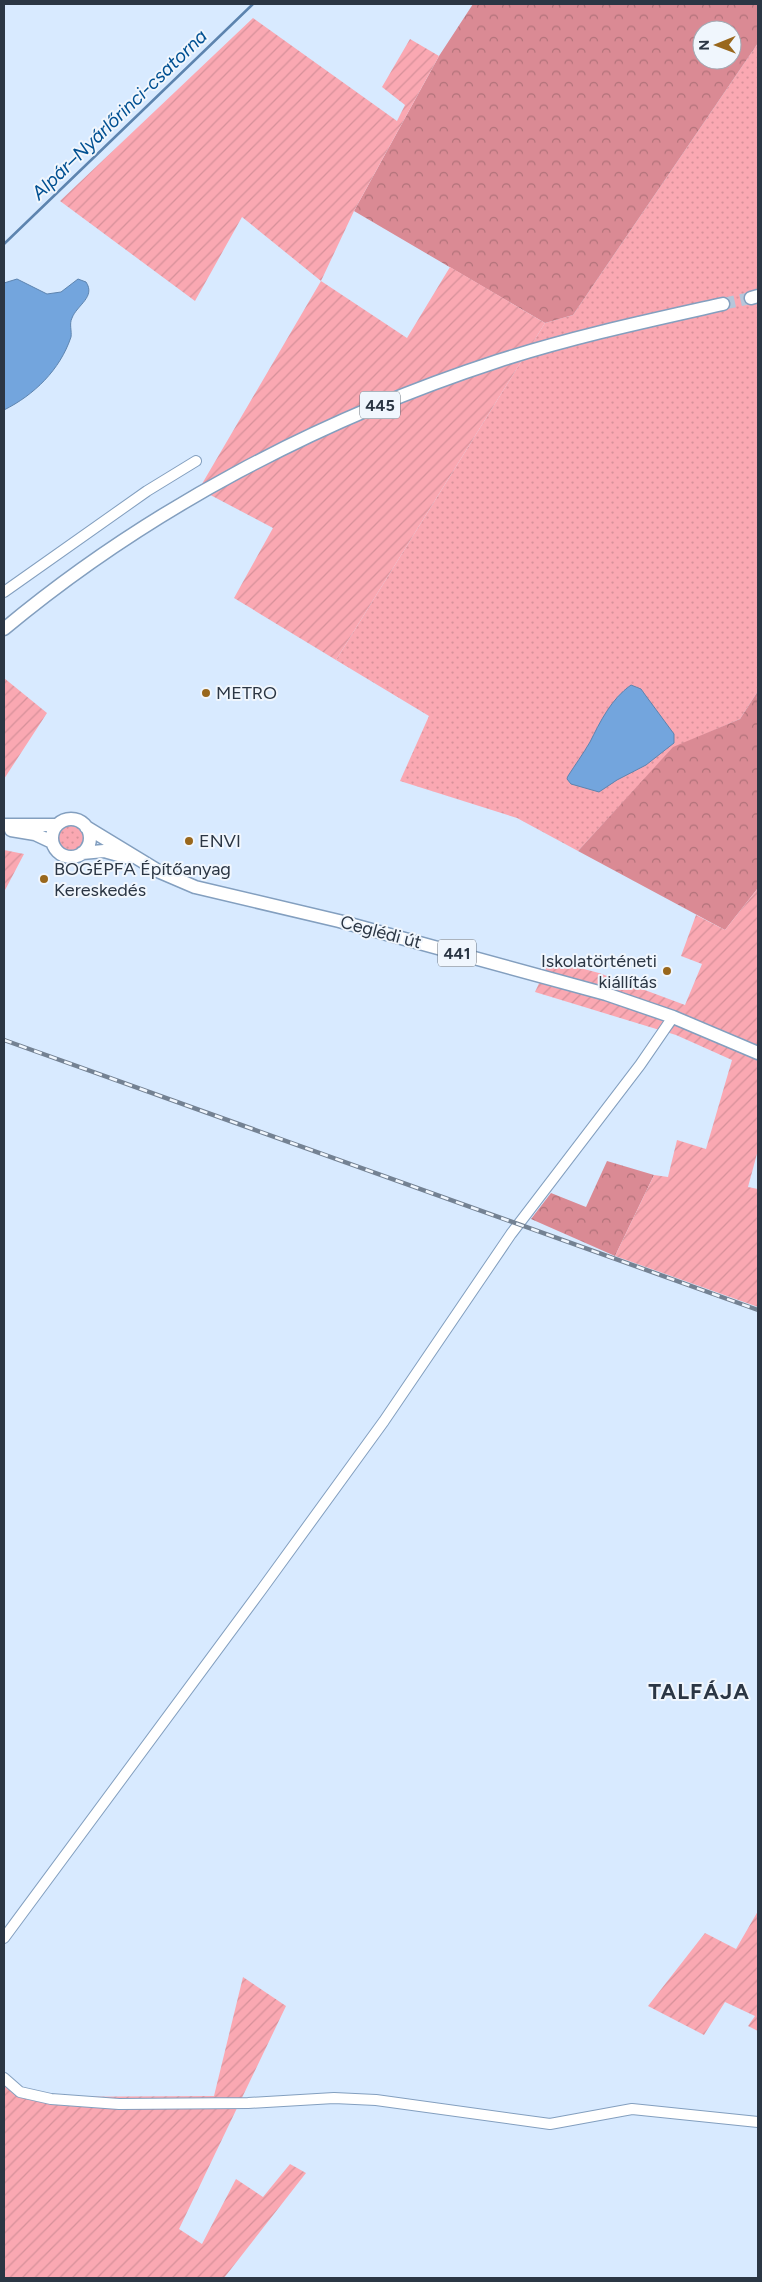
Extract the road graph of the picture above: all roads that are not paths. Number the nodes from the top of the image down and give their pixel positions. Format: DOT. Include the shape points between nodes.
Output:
graph roads {
  1 [pos="723,304"];
  2 [pos="196,461"];
  3 [pos="4,592"];
  4 [pos="4,629"];
  5 [pos="57,824"];
  6 [pos="4,827"];
  7 [pos="86,827"];
  8 [pos="52,842"];
  9 [pos="82,853"];
  10 [pos="145,864"];
  11 [pos="673,1017"];
  12 [pos="758,1053"];
  13 [pos="4,1938"];
  14 [pos="4,2078"];
  15 [pos="758,2122"];
  1 -- 4 [label="main road, 445" via="543,348 371,408 272,455 186,502 76,574"];
  2 -- 3 [label="street"];
  5 -- 6 [label="main road, 441"];
  5 -- 7 [label="main road, 441" via="71,820"];
  5 -- 8 [label="main road"];
  6 -- 8 [label="main road, 441" via="35,834"];
  7 -- 9 [label="main road" via="89,841"];
  7 -- 10 [label="main road, Ceglédi út / 441"];
  8 -- 9 [label="main road, 441" via="55,849 67,856"];
  9 -- 10 [label="main road, Ceglédi út / 441" via="104,851"];
  10 -- 11 [label="main road, Ceglédi út / 441" via="195,886 544,976"];
  11 -- 12 [label="main road, Ceglédi út / 441"];
  11 -- 13 [label="street" via="512,1234 361,1453"];
  14 -- 15 [label="street" via="20,2092 44,2098 119,2104 248,2103 334,2098 376,2100 543,2123 632,2109"];
}
